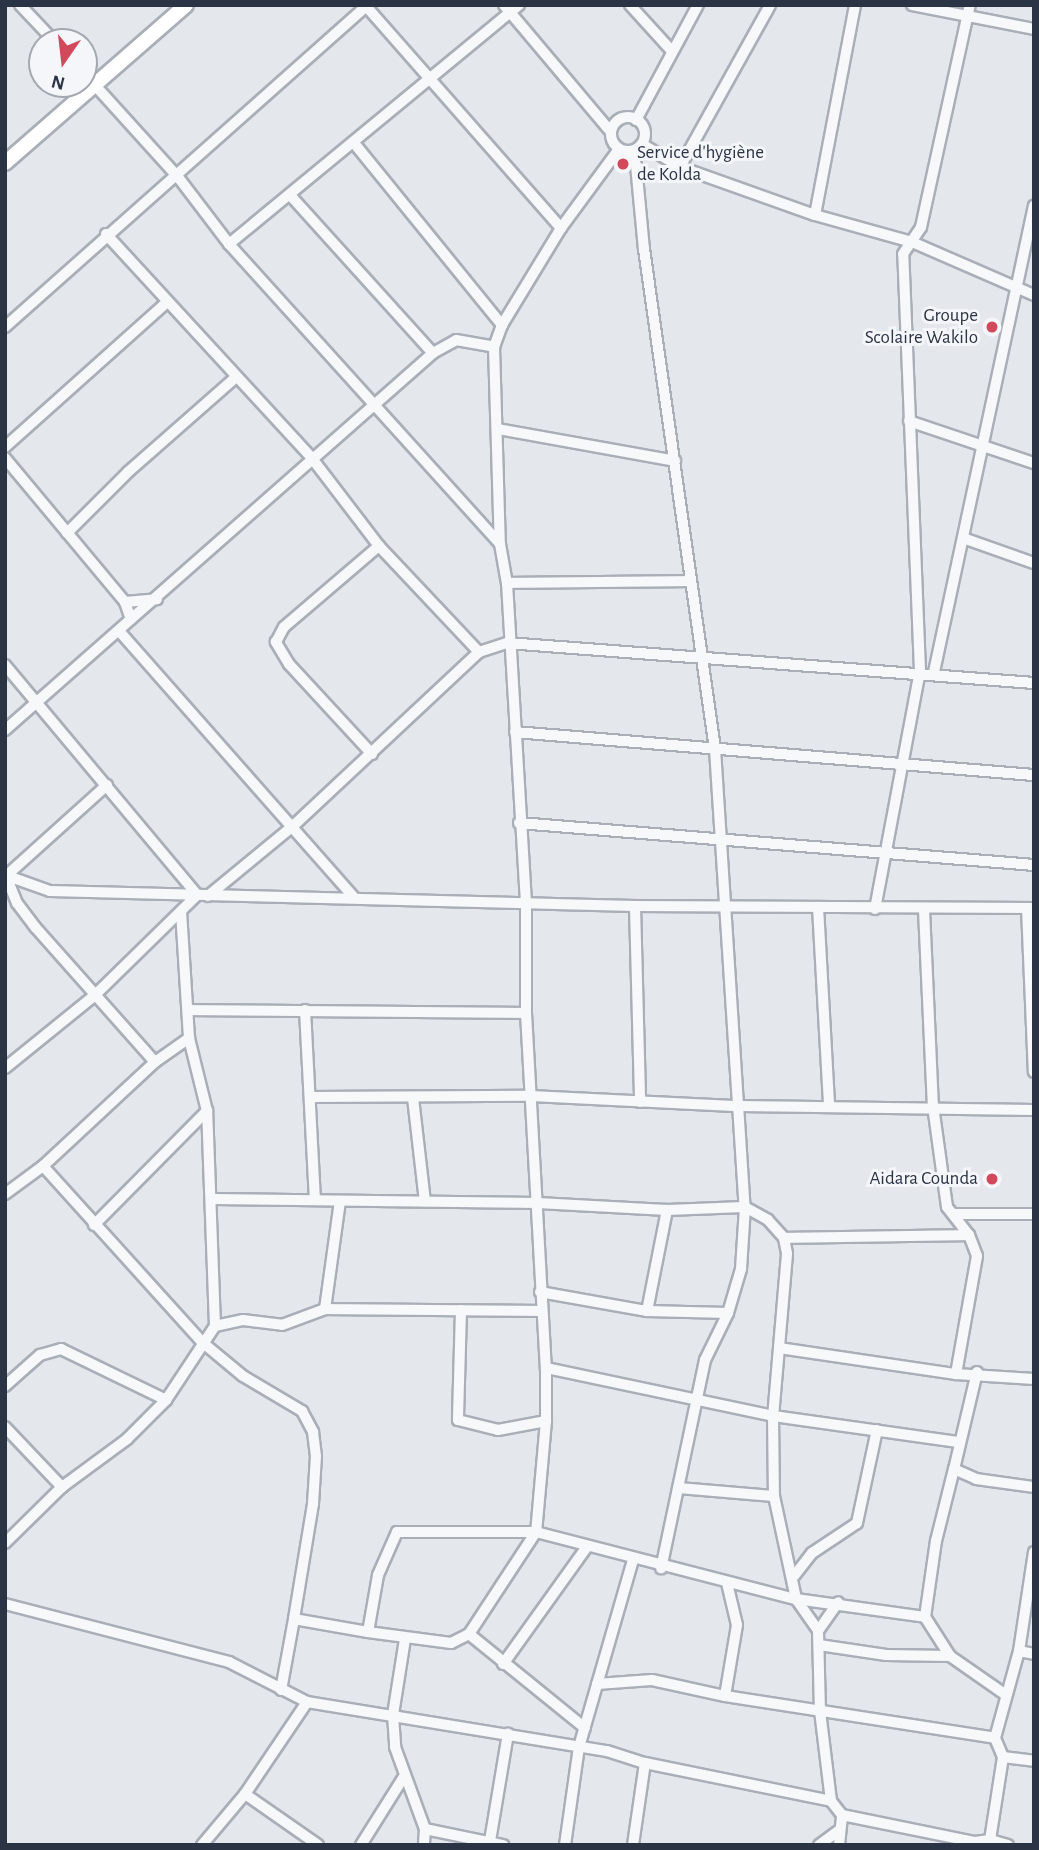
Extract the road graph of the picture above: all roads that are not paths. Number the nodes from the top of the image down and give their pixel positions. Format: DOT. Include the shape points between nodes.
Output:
graph roads {
  1 [pos="20,5"];
  2 [pos="630,5"];
  3 [pos="698,5"];
  4 [pos="770,5"];
  5 [pos="855,5"];
  6 [pos="912,5"];
  7 [pos="366,6"];
  8 [pos="177,8"];
  9 [pos="511,8"];
  10 [pos="969,10"];
  11 [pos="41,28"];
  12 [pos="1034,29"];
  13 [pos="671,50"];
  14 [pos="98,70"];
  15 [pos="428,76"];
  16 [pos="98,89"];
  17 [pos="68,98"];
  18 [pos="636,120"];
  19 [pos="611,132"];
  20 [pos="354,143"];
  21 [pos="642,144"];
  22 [pos="625,150"];
  23 [pos="6,160"];
  24 [pos="680,167"];
  25 [pos="178,177"];
  26 [pos="290,195"];
  27 [pos="1034,206"];
  28 [pos="815,215"];
  29 [pos="561,228"];
  30 [pos="106,234"];
  31 [pos="912,242"];
  32 [pos="229,244"];
  33 [pos="1016,290"];
  34 [pos="1034,295"];
  35 [pos="166,303"];
  36 [pos="502,325"];
  37 [pos="5,326"];
  38 [pos="494,347"];
  39 [pos="433,353"];
  40 [pos="235,378"];
  41 [pos="376,405"];
  42 [pos="909,421"];
  43 [pos="498,429"];
  44 [pos="981,445"];
  45 [pos="5,447"];
  46 [pos="311,457"];
  47 [pos="5,458"];
  48 [pos="676,461"];
  49 [pos="1034,463"];
  50 [pos="67,533"];
  51 [pos="963,538"];
  52 [pos="500,544"];
  53 [pos="379,546"];
  54 [pos="1034,563"];
  55 [pos="691,581"];
  56 [pos="507,583"];
  57 [pos="158,599"];
  58 [pos="125,602"];
  59 [pos="131,619"];
  60 [pos="120,632"];
  61 [pos="507,643"];
  62 [pos="479,652"];
  63 [pos="704,655"];
  64 [pos="5,665"];
  65 [pos="920,671"];
  66 [pos="934,672"];
  67 [pos="1034,683"];
  68 [pos="37,704"];
  69 [pos="5,730"];
  70 [pos="515,732"];
  71 [pos="715,749"];
  72 [pos="372,754"];
  73 [pos="905,764"];
  74 [pos="1034,775"];
  75 [pos="107,785"];
  76 [pos="519,823"];
  77 [pos="293,826"];
  78 [pos="718,836"];
  79 [pos="887,853"];
  80 [pos="1034,865"];
  81 [pos="6,876"];
  82 [pos="202,895"];
  83 [pos="354,897"];
  84 [pos="526,902"];
  85 [pos="635,906"];
  86 [pos="726,907"];
  87 [pos="818,907"];
  88 [pos="1031,908"];
  89 [pos="874,909"];
  90 [pos="925,910"];
  91 [pos="181,911"];
  92 [pos="95,995"];
  93 [pos="1032,1002"];
  94 [pos="188,1010"];
  95 [pos="305,1010"];
  96 [pos="526,1013"];
  97 [pos="189,1038"];
  98 [pos="7,1061"];
  99 [pos="155,1062"];
  100 [pos="1034,1072"];
  101 [pos="531,1096"];
  102 [pos="311,1097"];
  103 [pos="413,1098"];
  104 [pos="640,1102"];
  105 [pos="829,1105"];
  106 [pos="739,1106"];
  107 [pos="933,1106"];
  108 [pos="1034,1110"];
  109 [pos="208,1111"];
  110 [pos="43,1166"];
  111 [pos="5,1194"];
  112 [pos="213,1199"];
  113 [pos="315,1199"];
  114 [pos="340,1201"];
  115 [pos="425,1201"];
  116 [pos="538,1203"];
  117 [pos="745,1207"];
  118 [pos="667,1210"];
  119 [pos="955,1214"];
  120 [pos="1034,1214"];
  121 [pos="94,1225"];
  122 [pos="969,1235"];
  123 [pos="784,1238"];
  124 [pos="540,1292"];
  125 [pos="325,1309"];
  126 [pos="461,1310"];
  127 [pos="540,1311"];
  128 [pos="647,1311"];
  129 [pos="728,1313"];
  130 [pos="215,1326"];
  131 [pos="202,1342"];
  132 [pos="779,1348"];
  133 [pos="546,1368"];
  134 [pos="978,1372"];
  135 [pos="956,1374"];
  136 [pos="1034,1379"];
  137 [pos="5,1386"];
  138 [pos="697,1399"];
  139 [pos="166,1400"];
  140 [pos="773,1416"];
  141 [pos="547,1421"];
  142 [pos="5,1427"];
  143 [pos="877,1430"];
  144 [pos="958,1442"];
  145 [pos="954,1469"];
  146 [pos="1034,1487"];
  147 [pos="62,1488"];
  148 [pos="678,1488"];
  149 [pos="774,1496"];
  150 [pos="536,1532"];
  151 [pos="5,1543"];
  152 [pos="586,1548"];
  153 [pos="1034,1552"];
  154 [pos="633,1560"];
  155 [pos="1032,1566"];
  156 [pos="661,1568"];
  157 [pos="794,1576"];
  158 [pos="727,1583"];
  159 [pos="796,1600"];
  160 [pos="838,1602"];
  161 [pos="5,1604"];
  162 [pos="925,1617"];
  163 [pos="294,1619"];
  164 [pos="818,1631"];
  165 [pos="368,1632"];
  166 [pos="469,1634"];
  167 [pos="405,1639"];
  168 [pos="819,1645"];
  169 [pos="1019,1651"];
  170 [pos="1034,1654"];
  171 [pos="950,1656"];
  172 [pos="503,1664"];
  173 [pos="597,1684"];
  174 [pos="281,1690"];
  175 [pos="1006,1695"];
  176 [pos="725,1696"];
  177 [pos="307,1702"];
  178 [pos="820,1711"];
  179 [pos="393,1715"];
  180 [pos="585,1728"];
  181 [pos="508,1734"];
  182 [pos="995,1738"];
  183 [pos="579,1746"];
  184 [pos="1003,1757"];
  185 [pos="1034,1760"];
  186 [pos="645,1763"];
  187 [pos="403,1778"];
  188 [pos="245,1794"];
  189 [pos="831,1801"];
  190 [pos="842,1815"];
  191 [pos="425,1829"];
  192 [pos="838,1831"];
  193 [pos="990,1840"];
  194 [pos="490,1841"];
  195 [pos="208,1842"];
  196 [pos="975,1843"];
  197 [pos="318,1845"];
  198 [pos="361,1845"];
  199 [pos="424,1845"];
  200 [pos="503,1845"];
  201 [pos="565,1845"];
  202 [pos="633,1845"];
  203 [pos="819,1845"];
  204 [pos="839,1845"];
  205 [pos="1008,1845"];
  1 -- 11 [label="street"];
  2 -- 13 [label="street"];
  3 -- 13 [label="street"];
  4 -- 24 [label="street"];
  5 -- 28 [label="street"];
  6 -- 10 [label="street"];
  7 -- 15 [label="street"];
  7 -- 25 [label="street"];
  8 -- 14 [label="main road"];
  9 -- 15 [label="street"];
  9 -- 19 [label="street"];
  10 -- 12 [label="street"];
  10 -- 31 [label="street" via="921,227"];
  13 -- 18 [label="street"];
  15 -- 20 [label="street"];
  15 -- 29 [label="street"];
  16 -- 25 [label="street"];
  17 -- 23 [label="main road"];
  18 -- 19 [label="street" via="620,119"];
  18 -- 21 [label="street" via="643,126"];
  19 -- 22 [label="street"];
  20 -- 26 [label="street"];
  20 -- 36 [label="street"];
  21 -- 22 [label="street"];
  21 -- 24 [label="street"];
  22 -- 29 [label="street"];
  22 -- 48 [label="street" via="636,165"];
  24 -- 28 [label="street"];
  25 -- 30 [label="street"];
  25 -- 32 [label="street"];
  26 -- 32 [label="street"];
  26 -- 39 [label="street"];
  27 -- 33 [label="street"];
  28 -- 31 [label="street"];
  29 -- 36 [label="street"];
  30 -- 35 [label="street"];
  30 -- 37 [label="street"];
  31 -- 33 [label="street"];
  31 -- 42 [label="street" via="903,254"];
  32 -- 41 [label="street"];
  33 -- 34 [label="street"];
  33 -- 44 [label="street"];
  35 -- 40 [label="street"];
  35 -- 45 [label="street"];
  36 -- 38 [label="street"];
  38 -- 39 [label="street" via="456,340"];
  38 -- 43 [label="street"];
  39 -- 41 [label="street"];
  40 -- 46 [label="street"];
  40 -- 50 [label="street"];
  41 -- 46 [label="street"];
  41 -- 52 [label="street"];
  42 -- 44 [label="street"];
  42 -- 65 [label="street"];
  43 -- 48 [label="street"];
  43 -- 52 [label="street"];
  44 -- 49 [label="street"];
  44 -- 51 [label="street"];
  46 -- 53 [label="street"];
  46 -- 57 [label="street"];
  47 -- 50 [label="street"];
  48 -- 55 [label="street"];
  50 -- 58 [label="street"];
  51 -- 54 [label="street"];
  51 -- 66 [label="street"];
  52 -- 56 [label="street"];
  53 -- 62 [label="street"];
  53 -- 72 [label="street" via="284,626 276,642 289,664"];
  55 -- 56 [label="street"];
  55 -- 63 [label="street"];
  56 -- 61 [label="street"];
  57 -- 58 [label="street"];
  57 -- 59 [label="street"];
  58 -- 59 [label="street"];
  59 -- 60 [label="street"];
  60 -- 68 [label="street"];
  60 -- 77 [label="street"];
  61 -- 62 [label="street"];
  61 -- 63 [label="street"];
  61 -- 70 [label="street"];
  62 -- 72 [label="street"];
  63 -- 65 [label="street"];
  63 -- 71 [label="street"];
  64 -- 68 [label="street"];
  65 -- 66 [label="street"];
  65 -- 73 [label="street"];
  66 -- 67 [label="street"];
  68 -- 69 [label="street"];
  68 -- 75 [label="street"];
  70 -- 71 [label="street"];
  70 -- 76 [label="street"];
  71 -- 73 [label="street"];
  71 -- 78 [label="street"];
  72 -- 77 [label="street"];
  73 -- 74 [label="street"];
  73 -- 79 [label="street"];
  75 -- 81 [label="street"];
  75 -- 82 [label="street"];
  76 -- 78 [label="street"];
  76 -- 84 [label="street"];
  77 -- 82 [label="street"];
  77 -- 83 [label="street"];
  78 -- 79 [label="street"];
  78 -- 86 [label="street"];
  79 -- 80 [label="street"];
  79 -- 89 [label="street"];
  81 -- 82 [label="street" via="50,891"];
  81 -- 92 [label="street" via="17,903"];
  82 -- 83 [label="street"];
  82 -- 91 [label="street"];
  83 -- 84 [label="street"];
  84 -- 85 [label="street"];
  84 -- 96 [label="street"];
  85 -- 86 [label="street"];
  85 -- 104 [label="street"];
  86 -- 87 [label="street"];
  86 -- 106 [label="street"];
  87 -- 89 [label="street"];
  87 -- 105 [label="street"];
  88 -- 90 [label="street"];
  88 -- 93 [label="street"];
  89 -- 90 [label="street"];
  90 -- 107 [label="street"];
  91 -- 92 [label="street"];
  91 -- 94 [label="street"];
  92 -- 98 [label="street"];
  92 -- 99 [label="street"];
  93 -- 100 [label="street"];
  94 -- 95 [label="street"];
  94 -- 97 [label="street"];
  95 -- 96 [label="street"];
  95 -- 102 [label="street"];
  96 -- 101 [label="street"];
  97 -- 99 [label="street"];
  97 -- 109 [label="street"];
  99 -- 110 [label="street"];
  101 -- 103 [label="street"];
  101 -- 104 [label="street"];
  101 -- 116 [label="street"];
  102 -- 103 [label="street"];
  102 -- 113 [label="street"];
  103 -- 115 [label="street"];
  104 -- 106 [label="street"];
  105 -- 106 [label="street"];
  105 -- 107 [label="street"];
  106 -- 117 [label="street"];
  107 -- 108 [label="street"];
  107 -- 119 [label="street" via="947,1207"];
  109 -- 112 [label="street"];
  109 -- 121 [label="street"];
  110 -- 111 [label="street"];
  110 -- 121 [label="street"];
  112 -- 113 [label="street"];
  112 -- 130 [label="street"];
  113 -- 114 [label="street"];
  114 -- 115 [label="street"];
  114 -- 125 [label="street"];
  115 -- 116 [label="street"];
  116 -- 118 [label="street"];
  116 -- 124 [label="street"];
  117 -- 118 [label="street"];
  117 -- 123 [label="street" via="768,1220"];
  117 -- 129 [label="street" via="741,1269"];
  118 -- 128 [label="street"];
  119 -- 120 [label="street"];
  119 -- 122 [label="street"];
  121 -- 131 [label="street"];
  122 -- 123 [label="street"];
  122 -- 135 [label="street" via="977,1256"];
  123 -- 132 [label="street" via="787,1254"];
  124 -- 127 [label="street"];
  124 -- 128 [label="street"];
  125 -- 126 [label="street"];
  125 -- 130 [label="street" via="282,1325 243,1320"];
  126 -- 127 [label="street"];
  126 -- 141 [label="street" via="458,1420 498,1430"];
  127 -- 133 [label="street"];
  128 -- 129 [label="street"];
  129 -- 138 [label="street" via="705,1360"];
  130 -- 131 [label="street"];
  131 -- 139 [label="street"];
  131 -- 163 [label="street" via="243,1376 302,1411 313,1432 313,1504"];
  132 -- 135 [label="street"];
  132 -- 140 [label="street"];
  133 -- 138 [label="street"];
  133 -- 141 [label="street"];
  134 -- 135 [label="street"];
  134 -- 136 [label="street"];
  134 -- 144 [label="street"];
  137 -- 139 [label="street" via="40,1355 61,1349"];
  138 -- 140 [label="street"];
  138 -- 148 [label="street"];
  139 -- 147 [label="street" via="127,1439"];
  140 -- 143 [label="street"];
  140 -- 149 [label="street"];
  141 -- 150 [label="street"];
  142 -- 147 [label="street"];
  143 -- 144 [label="street"];
  143 -- 157 [label="street" via="858,1523 812,1553"];
  144 -- 145 [label="street"];
  145 -- 146 [label="street" via="976,1479"];
  145 -- 162 [label="street" via="936,1541"];
  147 -- 151 [label="street"];
  148 -- 149 [label="street"];
  148 -- 156 [label="street"];
  149 -- 157 [label="street"];
  150 -- 152 [label="street"];
  150 -- 165 [label="street" via="397,1532 378,1575"];
  150 -- 166 [label="street"];
  152 -- 154 [label="street"];
  152 -- 172 [label="street"];
  153 -- 155 [label="street"];
  154 -- 156 [label="street"];
  154 -- 173 [label="street"];
  155 -- 169 [label="street"];
  156 -- 158 [label="street"];
  157 -- 159 [label="street"];
  158 -- 159 [label="street"];
  158 -- 176 [label="street" via="737,1625"];
  159 -- 160 [label="street"];
  159 -- 164 [label="street"];
  160 -- 162 [label="street"];
  160 -- 164 [label="street"];
  161 -- 174 [label="street" via="229,1662"];
  162 -- 171 [label="street"];
  163 -- 165 [label="street"];
  163 -- 174 [label="street"];
  164 -- 168 [label="street"];
  165 -- 167 [label="street"];
  166 -- 167 [label="street" via="451,1643"];
  166 -- 172 [label="street"];
  167 -- 179 [label="street"];
  168 -- 171 [label="street" via="886,1655"];
  168 -- 178 [label="street"];
  169 -- 170 [label="street"];
  169 -- 175 [label="street"];
  171 -- 175 [label="street"];
  172 -- 180 [label="street"];
  173 -- 176 [label="street" via="652,1680"];
  173 -- 180 [label="street"];
  174 -- 177 [label="street"];
  175 -- 182 [label="street"];
  176 -- 178 [label="street"];
  177 -- 179 [label="street"];
  177 -- 188 [label="street"];
  178 -- 182 [label="street"];
  178 -- 189 [label="street"];
  179 -- 181 [label="street"];
  179 -- 187 [label="street" via="394,1747"];
  180 -- 183 [label="street"];
  181 -- 183 [label="street"];
  181 -- 194 [label="street"];
  182 -- 184 [label="street"];
  183 -- 186 [label="street"];
  183 -- 201 [label="street"];
  184 -- 185 [label="street"];
  184 -- 193 [label="street"];
  186 -- 189 [label="street"];
  186 -- 202 [label="street"];
  187 -- 191 [label="street"];
  187 -- 198 [label="street"];
  188 -- 195 [label="street"];
  188 -- 197 [label="street"];
  189 -- 190 [label="street"];
  190 -- 192 [label="street"];
  190 -- 196 [label="street"];
  191 -- 194 [label="street"];
  191 -- 199 [label="street"];
  192 -- 203 [label="street"];
  192 -- 204 [label="street"];
  193 -- 196 [label="street"];
  193 -- 205 [label="street"];
  194 -- 200 [label="street"];
}
